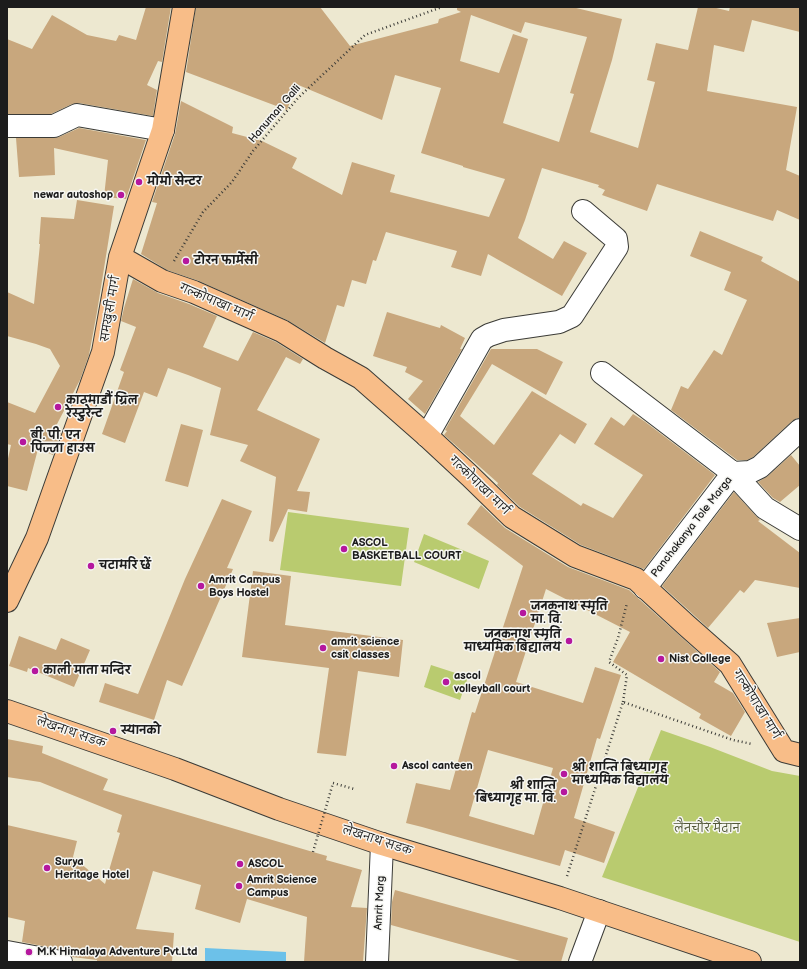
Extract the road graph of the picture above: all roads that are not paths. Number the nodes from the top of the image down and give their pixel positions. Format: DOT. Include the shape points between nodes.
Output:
graph roads {
  1 [pos="184,7"];
  2 [pos="7,126"];
  3 [pos="163,130"];
  4 [pos="584,211"];
  5 [pos="120,257"];
  6 [pos="602,373"];
  7 [pos="800,430"];
  8 [pos="427,436"];
  9 [pos="733,473"];
  10 [pos="800,529"];
  11 [pos="643,586"];
  12 [pos="7,601"];
  13 [pos="7,711"];
  14 [pos="792,753"];
  15 [pos="382,844"];
  16 [pos="599,911"];
  17 [pos="7,952"];
  18 [pos="61,962"];
  19 [pos="377,962"];
  20 [pos="580,962"];
  21 [pos="750,962"];
  1 -- 3 [label="main road, समखुसी मार्ग"];
  2 -- 3 [label="street" via="54,126 77,114"];
  3 -- 5 [label="main road, समखुसी मार्ग"];
  4 -- 8 [label="street" via="616,239 617,247 572,316 559,322 504,330 482,339"];
  5 -- 8 [label="main road, गल्कोपाखा मार्ग" via="162,281 194,292 282,331 360,378"];
  5 -- 12 [label="main road, समखुसी मार्ग" via="103,352 37,538"];
  6 -- 9 [label="street"];
  7 -- 9 [label="street, Panchakanya Tole Marga" via="760,467 750,472"];
  8 -- 11 [label="main road, गल्कोपाखा मार्ग" via="512,518 575,556 636,579"];
  9 -- 10 [label="street" via="765,508"];
  9 -- 11 [label="street, Panchakanya Tole Marga"];
  11 -- 14 [label="main road, गल्कोपाखा मार्ग" via="730,664"];
  13 -- 15 [label="main road, लेखनाथ सडक"];
  15 -- 16 [label="main road, लेखनाथ सडक"];
  15 -- 19 [label="street, Amrit Marg"];
  16 -- 20 [label="street"];
  16 -- 21 [label="main road, लेखनाथ सडक"];
  17 -- 18 [label="street"];
}
